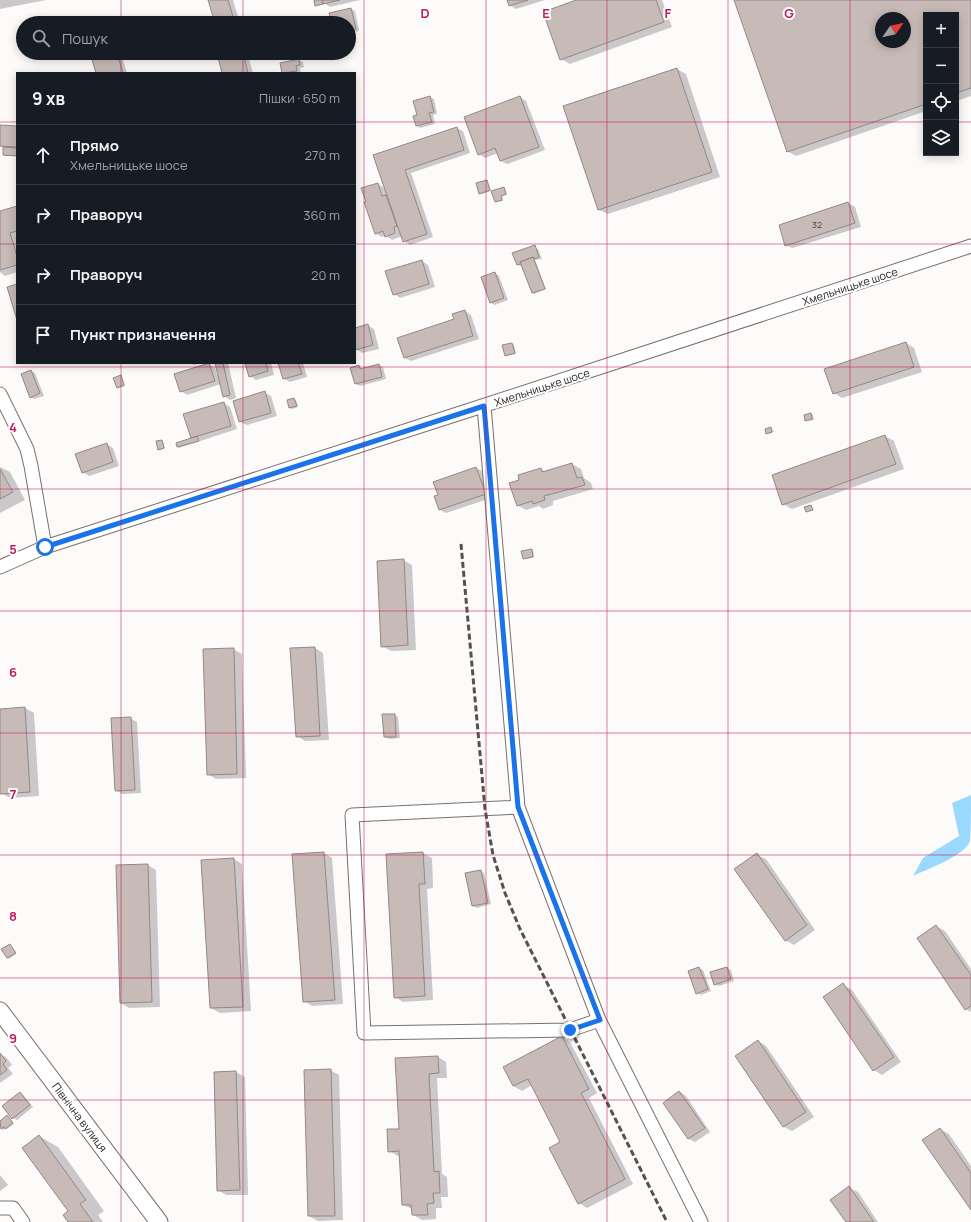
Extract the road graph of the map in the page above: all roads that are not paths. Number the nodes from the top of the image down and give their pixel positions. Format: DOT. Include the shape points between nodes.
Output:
graph roads {
  1 [pos="971,246"];
  2 [pos="0,394"];
  3 [pos="484,406"];
  4 [pos="45,547"];
  5 [pos="0,567"];
  6 [pos="518,807"];
  7 [pos="0,1011"];
  8 [pos="600,1020"];
  9 [pos="6,1208"];
  10 [pos="24,1222"];
  11 [pos="159,1222"];
  12 [pos="701,1222"];
  1 -- 3 [label="street, Хмельницьке шосе"];
  2 -- 4 [label="street" via="26,449 31,466"];
  3 -- 4 [label="street, Хмельницьке шосе"];
  3 -- 6 [label="street"];
  4 -- 5 [label="street, Хмельницьке шосе"];
  6 -- 8 [label="street"];
  6 -- 8 [label="street" via="352,815 364,1033 570,1030"];
  7 -- 11 [label="main road, Північна вулиця"];
  8 -- 12 [label="street"];
  9 -- 10 [label="street"];
}
